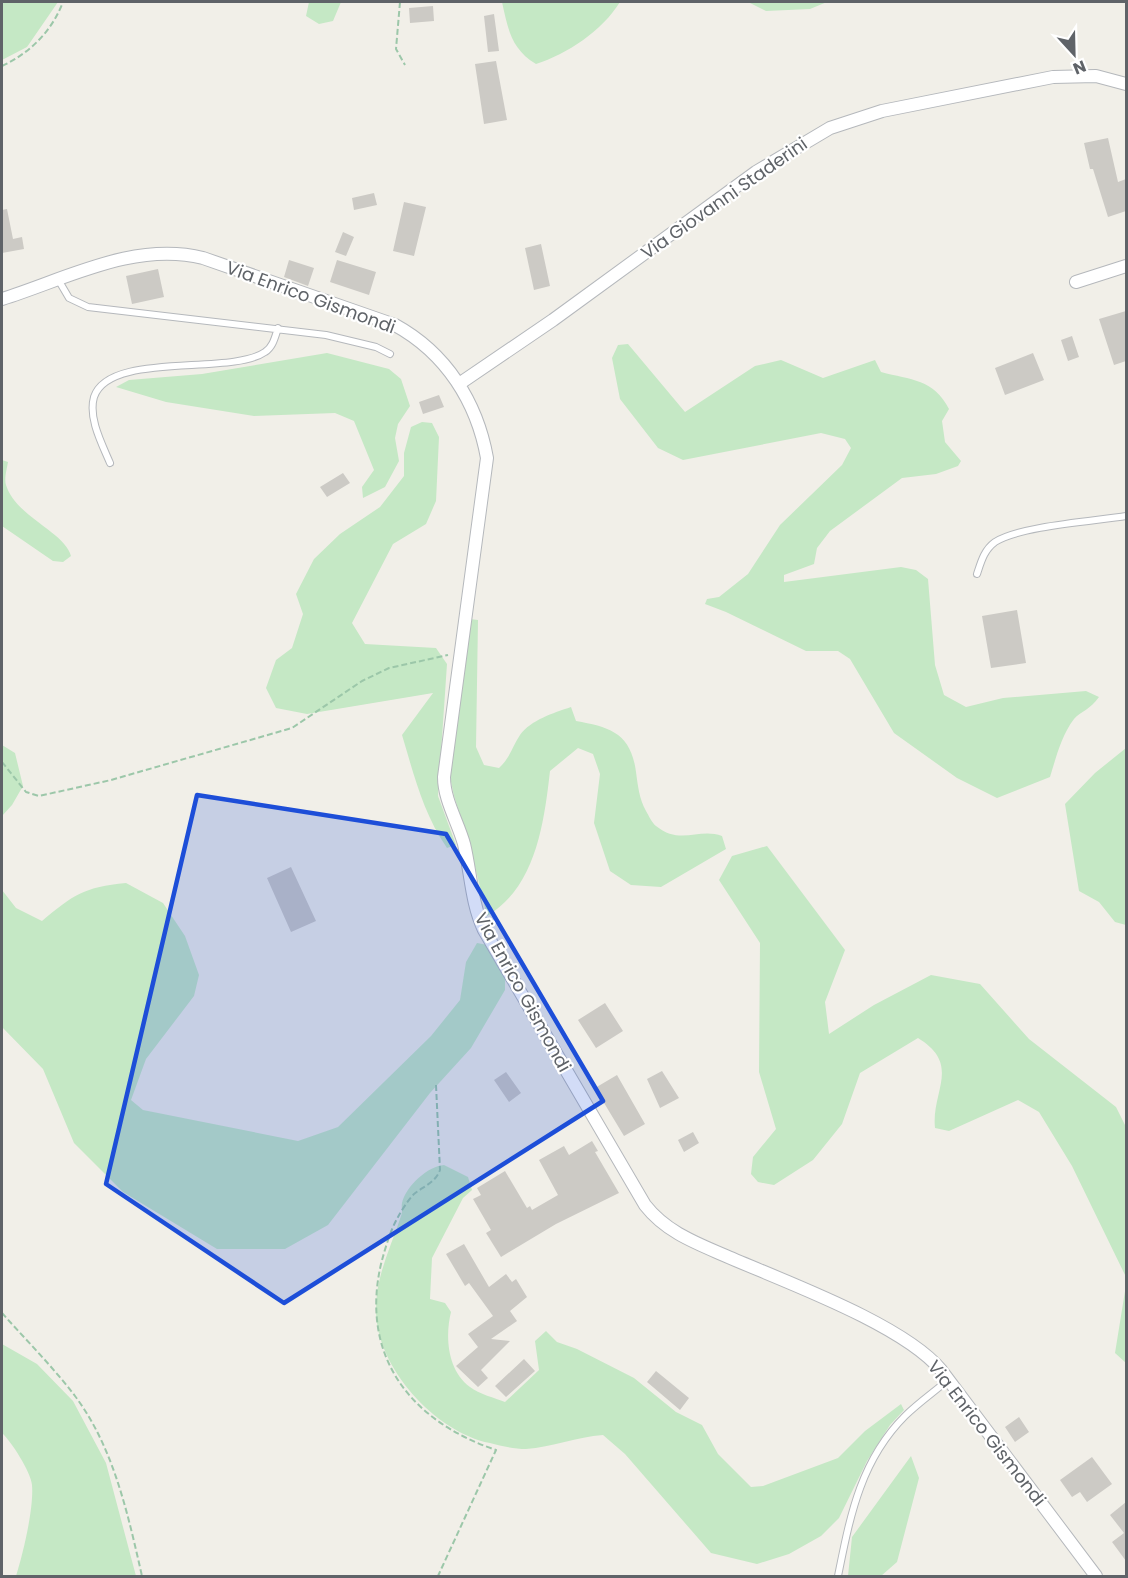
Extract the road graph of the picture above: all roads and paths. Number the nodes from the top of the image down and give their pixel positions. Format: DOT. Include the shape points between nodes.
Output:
graph roads {
  1 [pos="63,2"];
  2 [pos="400,2"];
  3 [pos="2,66"];
  4 [pos="405,66"];
  5 [pos="1126,84"];
  6 [pos="1126,266"];
  7 [pos="59,281"];
  8 [pos="1076,282"];
  9 [pos="2,299"];
  10 [pos="278,328"];
  11 [pos="390,354"];
  12 [pos="459,384"];
  13 [pos="110,463"];
  14 [pos="1126,516"];
  15 [pos="977,574"];
  16 [pos="460,652"];
  17 [pos="2,762"];
  18 [pos="436,1085"];
  19 [pos="2,1312"];
  20 [pos="948,1380"];
  21 [pos="142,1576"];
  22 [pos="438,1576"];
  23 [pos="838,1576"];
  24 [pos="1096,1576"];
  1 -- 3 [label="path" via="39,40 24,55"];
  2 -- 4 [label="path" via="396,49"];
  5 -- 12 [label="street, Via Giovanni Staderini" via="1096,76 1053,77 882,111 830,128 756,172"];
  6 -- 8 [label="street"];
  7 -- 9 [label="street, Via Enrico Gismondi"];
  7 -- 10 [label="lane" via="69,298 88,307"];
  7 -- 12 [label="street, Via Enrico Gismondi" via="137,255 166,252 203,258 395,325 431,350"];
  10 -- 11 [label="lane" via="326,335"];
  10 -- 13 [label="lane" via="272,345 249,359 136,372 105,383 93,399 95,424"];
  12 -- 16 [label="street, Via Enrico Gismondi" via="483,436 487,458"];
  14 -- 15 [label="lane" via="1025,532 995,542 983,555"];
  16 -- 17 [label="path" via="388,668 292,728 111,780 39,796 26,792"];
  16 -- 20 [label="street, Via Enrico Gismondi" via="444,782 465,850 477,914 645,1205 686,1239 857,1314 909,1342 931,1359"];
  18 -- 22 [label="path" via="440,1170 436,1179 413,1196 397,1218 377,1282 375,1319 385,1357 415,1402 446,1428 496,1450"];
  19 -- 21 [label="path" via="75,1396 104,1445 115,1471"];
  20 -- 23 [label="lane" via="905,1416 879,1449 853,1502"];
  20 -- 24 [label="street, Via Enrico Gismondi"];
}
